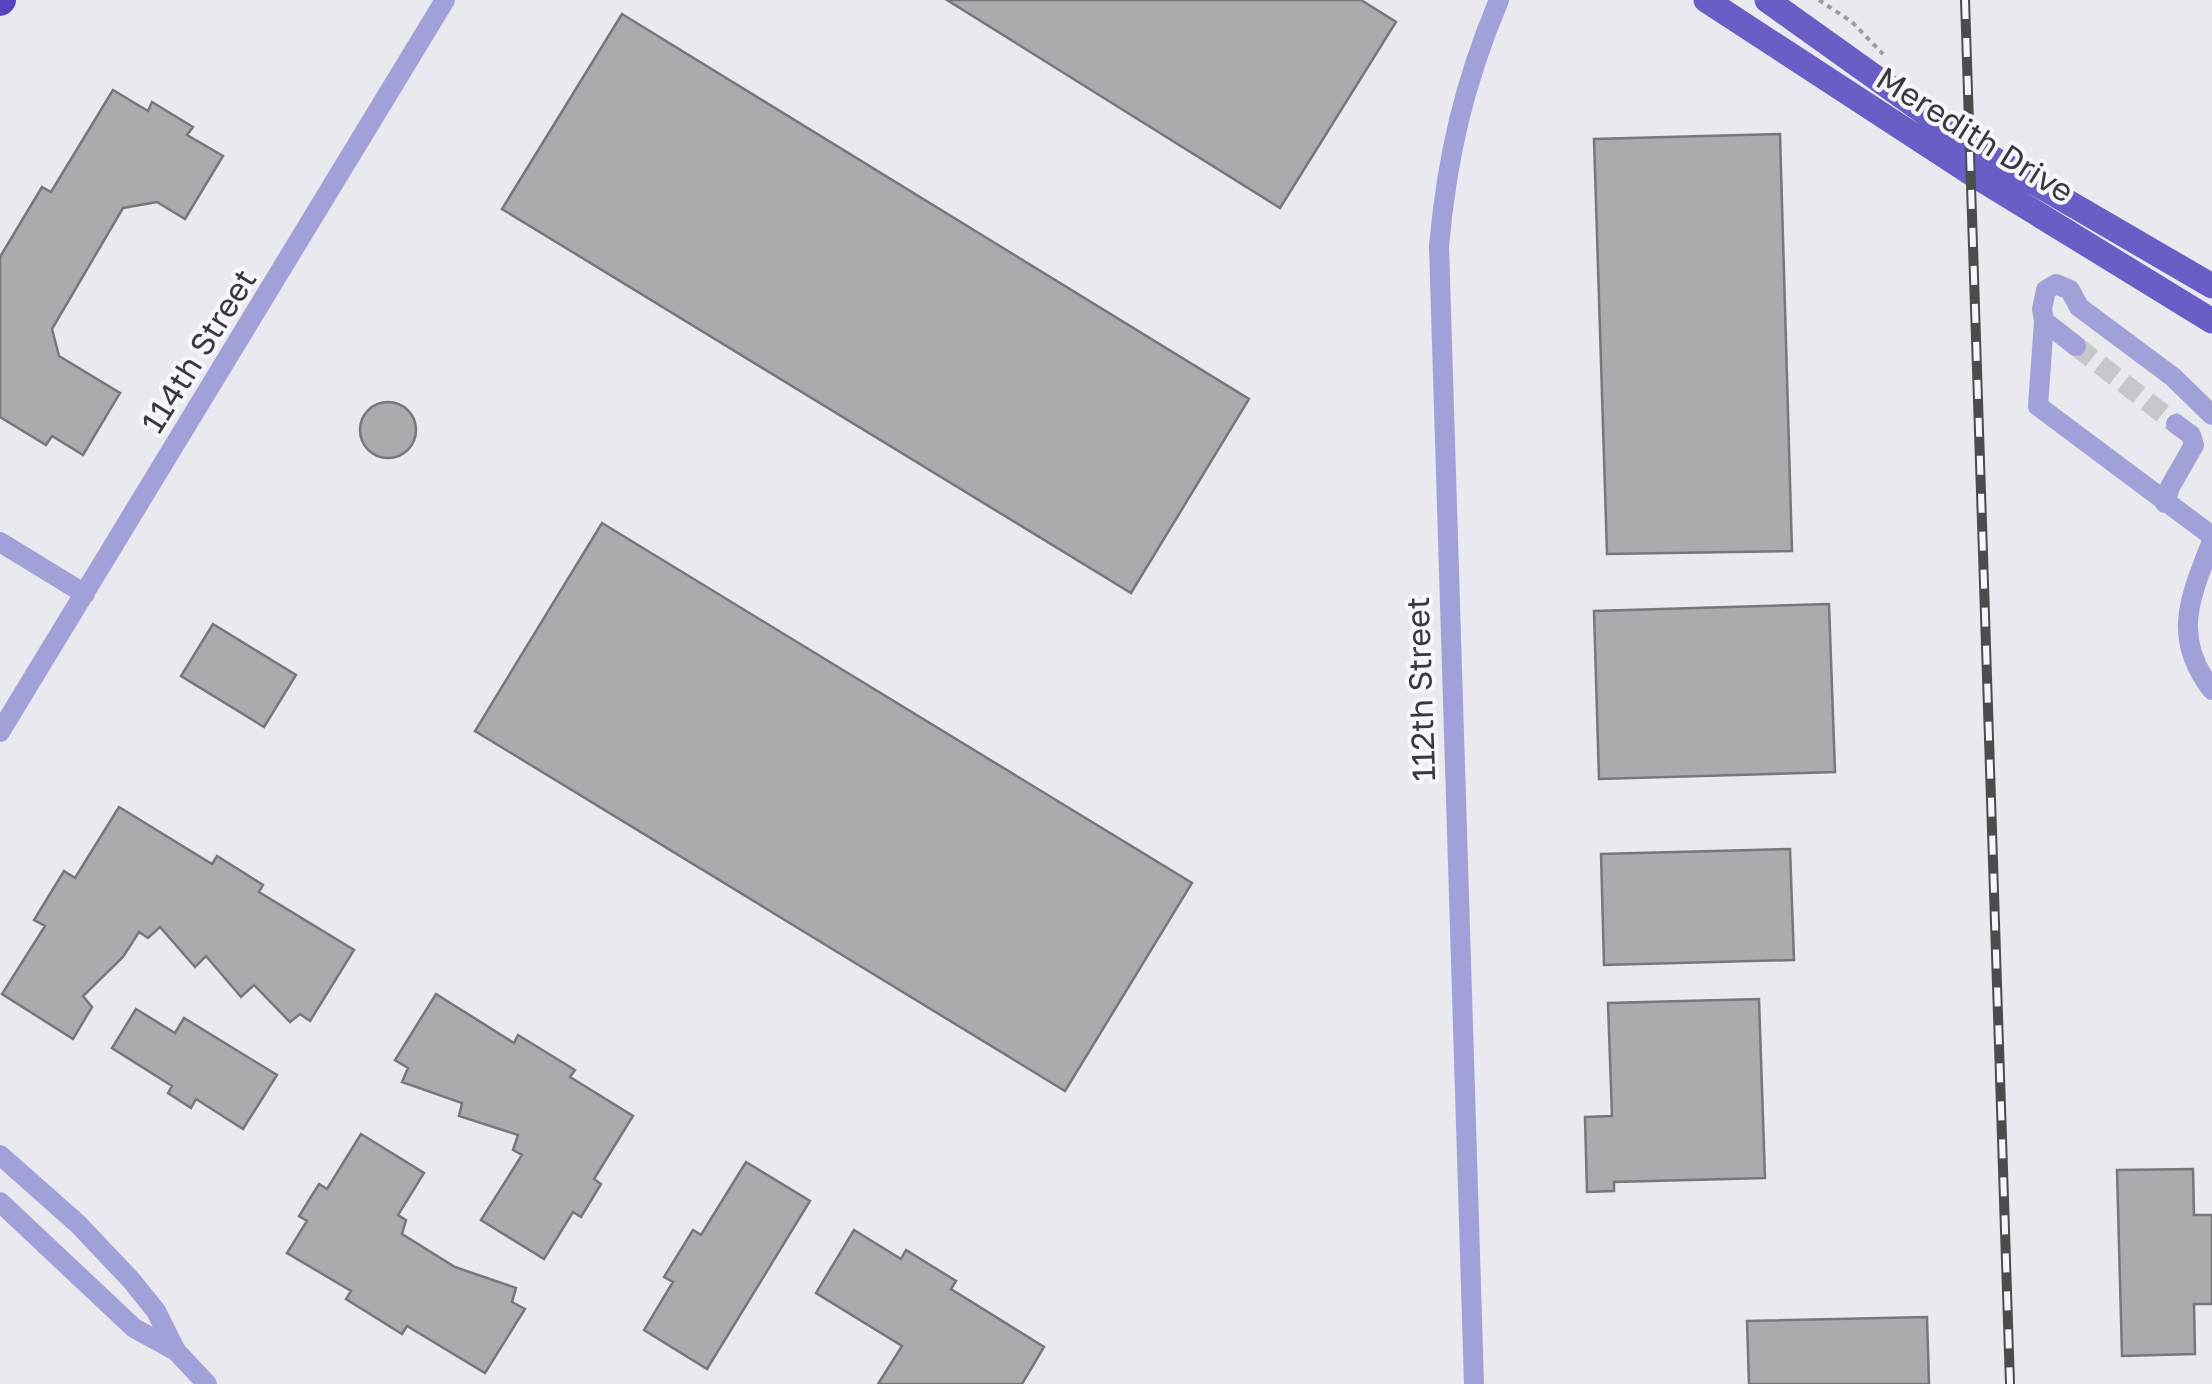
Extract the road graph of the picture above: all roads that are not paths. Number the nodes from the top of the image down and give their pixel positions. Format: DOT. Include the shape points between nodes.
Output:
graph roads {
  1 [pos="446,0"];
  2 [pos="1499,0"];
  3 [pos="1706,0"];
  4 [pos="1767,0"];
  5 [pos="2212,286"];
  6 [pos="2044,321"];
  7 [pos="2212,321"];
  8 [pos="2076,346"];
  9 [pos="2212,414"];
  10 [pos="2176,424"];
  11 [pos="2165,502"];
  12 [pos="2212,539"];
  13 [pos="0,542"];
  14 [pos="85,594"];
  15 [pos="2212,690"];
  16 [pos="0,732"];
  17 [pos="0,1155"];
  18 [pos="0,1202"];
  19 [pos="176,1351"];
  20 [pos="207,1384"];
  21 [pos="1474,1384"];
  1 -- 14 [label="street, 114th Street"];
  2 -- 21 [label="street, 112th Street" via="1458,113 1439,246"];
  3 -- 7 [label="main road, Meredith Drive"];
  4 -- 5 [label="main road, Meredith Drive" via="1970,145"];
  6 -- 8 [label="street"];
  6 -- 9 [label="street" via="2046,290 2056,284 2070,290 2080,307"];
  6 -- 11 [label="street" via="2038,406"];
  10 -- 11 [label="street" via="2194,445"];
  11 -- 12 [label="street"];
  12 -- 15 [label="street" via="2186,620 2190,659"];
  13 -- 14 [label="street"];
  14 -- 16 [label="street, 114th Street"];
  17 -- 19 [label="street" via="132,1280"];
  18 -- 19 [label="street" via="134,1328"];
  19 -- 20 [label="street"];
}
